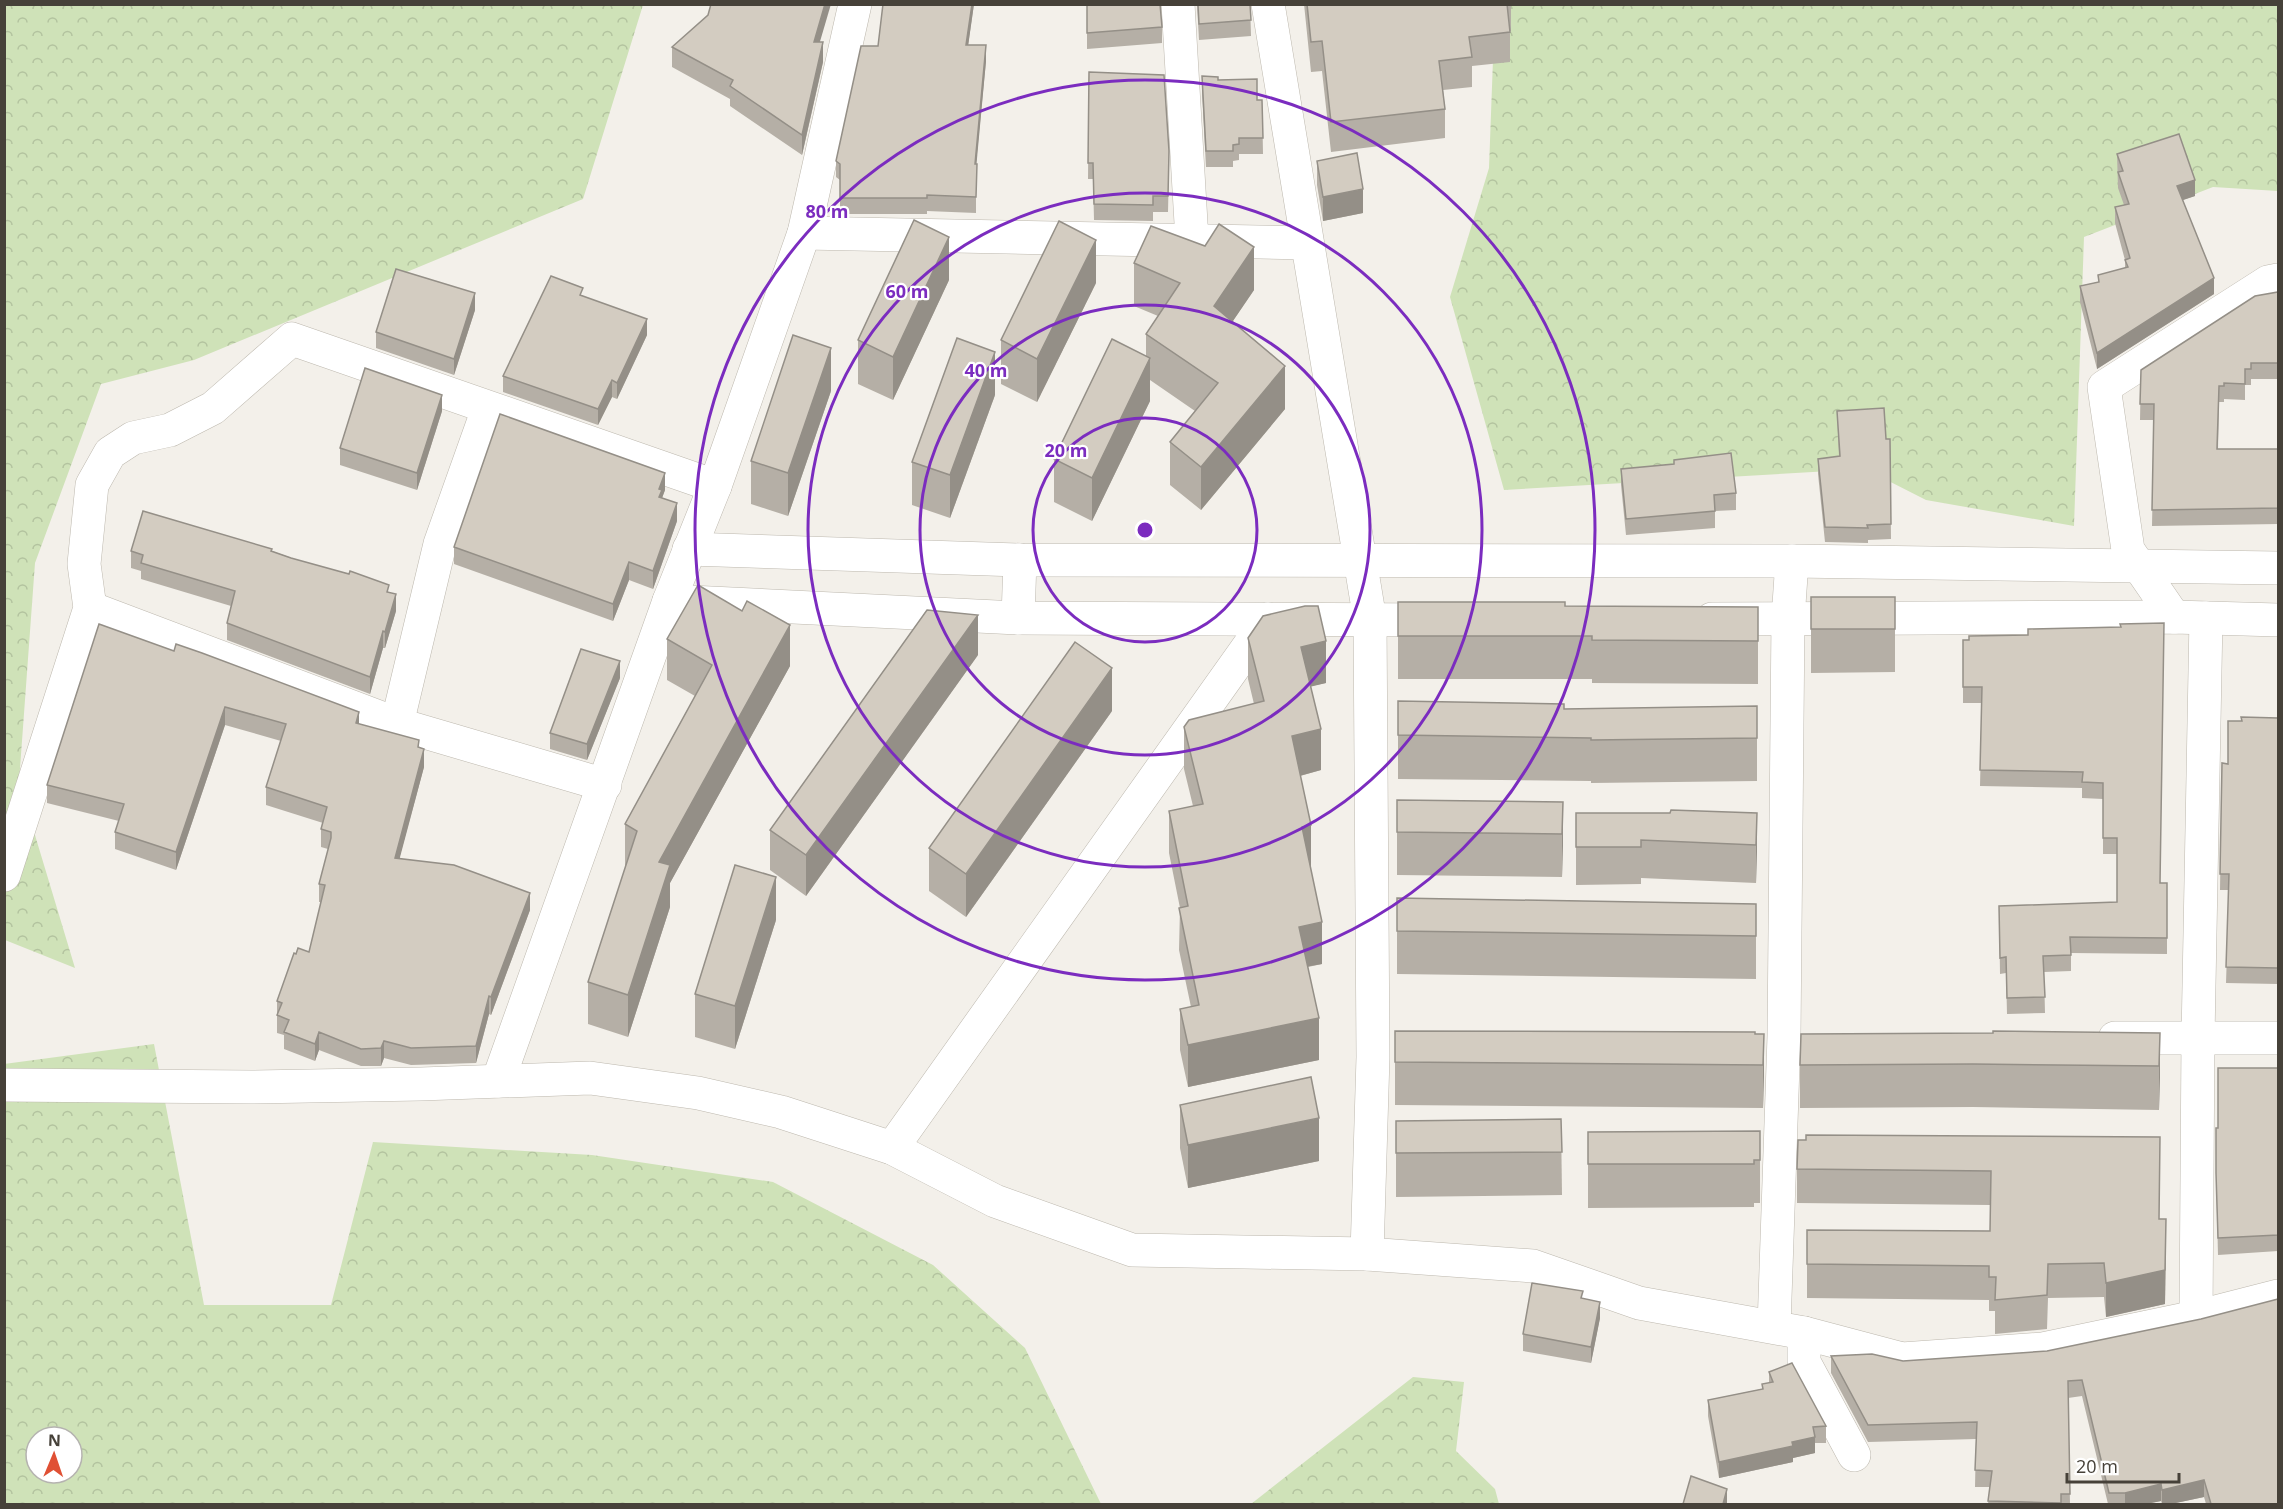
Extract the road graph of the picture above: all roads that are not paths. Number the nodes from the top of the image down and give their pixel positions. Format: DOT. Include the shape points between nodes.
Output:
graph roads {
  1 [pos="855,4"];
  2 [pos="1178,4"];
  3 [pos="1268,4"];
  4 [pos="804,233"];
  5 [pos="1192,240"];
  6 [pos="1307,243"];
  7 [pos="2278,280"];
  8 [pos="488,409"];
  9 [pos="714,486"];
  10 [pos="689,549"];
  11 [pos="1020,560"];
  12 [pos="1360,561"];
  13 [pos="1792,561"];
  14 [pos="2138,567"];
  15 [pos="2278,568"];
  16 [pos="669,601"];
  17 [pos="90,608"];
  18 [pos="1018,618"];
  19 [pos="2190,618"];
  20 [pos="1268,619"];
  21 [pos="1681,619"];
  22 [pos="1788,619"];
  23 [pos="1370,620"];
  24 [pos="1465,620"];
  25 [pos="2278,620"];
  26 [pos="397,724"];
  27 [pos="605,785"];
  28 [pos="4,875"];
  29 [pos="1796,1036"];
  30 [pos="2080,1037"];
  31 [pos="1749,1038"];
  32 [pos="2198,1038"];
  33 [pos="2278,1038"];
  34 [pos="1408,1055"];
  35 [pos="1372,1057"];
  36 [pos="498,1081"];
  37 [pos="4,1085"];
  38 [pos="892,1148"];
  39 [pos="1367,1254"];
  40 [pos="2278,1296"];
  41 [pos="2196,1317"];
  42 [pos="1789,1330"];
  43 [pos="1854,1455"];
  1 -- 4 [label="street"];
  2 -- 5 [label="street"];
  3 -- 6 [label="street"];
  4 -- 5 [label="street"];
  4 -- 9 [label="street"];
  5 -- 6 [label="street"];
  6 -- 12 [label="street"];
  7 -- 14 [label="street" via="2268,282 2104,387 2128,550"];
  8 -- 9 [label="street"];
  8 -- 17 [label="street" via="292,339 213,408 170,430 133,438 110,453 92,485 84,564"];
  8 -- 26 [label="street" via="440,544"];
  9 -- 10 [label="street"];
  10 -- 11 [label="street"];
  10 -- 16 [label="street"];
  11 -- 12 [label="street"];
  11 -- 18 [label="street"];
  12 -- 13 [label="street"];
  12 -- 23 [label="street"];
  13 -- 14 [label="street"];
  13 -- 22 [label="street"];
  14 -- 15 [label="street"];
  14 -- 19 [label="street"];
  16 -- 18 [label="street"];
  16 -- 27 [label="street"];
  17 -- 26 [label="street"];
  17 -- 28 [label="street"];
  18 -- 20 [label="street"];
  19 -- 22 [label="street"];
  19 -- 25 [label="street"];
  19 -- 32 [label="street"];
  20 -- 23 [label="street"];
  20 -- 38 [label="street"];
  21 -- 22 [label="street"];
  22 -- 29 [label="street"];
  23 -- 24 [label="street"];
  23 -- 35 [label="street"];
  26 -- 27 [label="street"];
  27 -- 36 [label="street"];
  29 -- 31 [label="street"];
  29 -- 42 [label="street"];
  30 -- 32 [label="street"];
  32 -- 33 [label="street"];
  32 -- 41 [label="street"];
  34 -- 35 [label="street"];
  35 -- 39 [label="street"];
  36 -- 37 [label="street" via="251,1087"];
  36 -- 38 [label="street" via="590,1078 698,1093 781,1112"];
  38 -- 39 [label="street" via="995,1201 1132,1250"];
  39 -- 42 [label="street" via="1533,1266 1639,1303"];
  40 -- 41 [label="street"];
  41 -- 42 [label="street" via="2043,1349 1902,1359"];
  42 -- 43 [label="street"];
}
